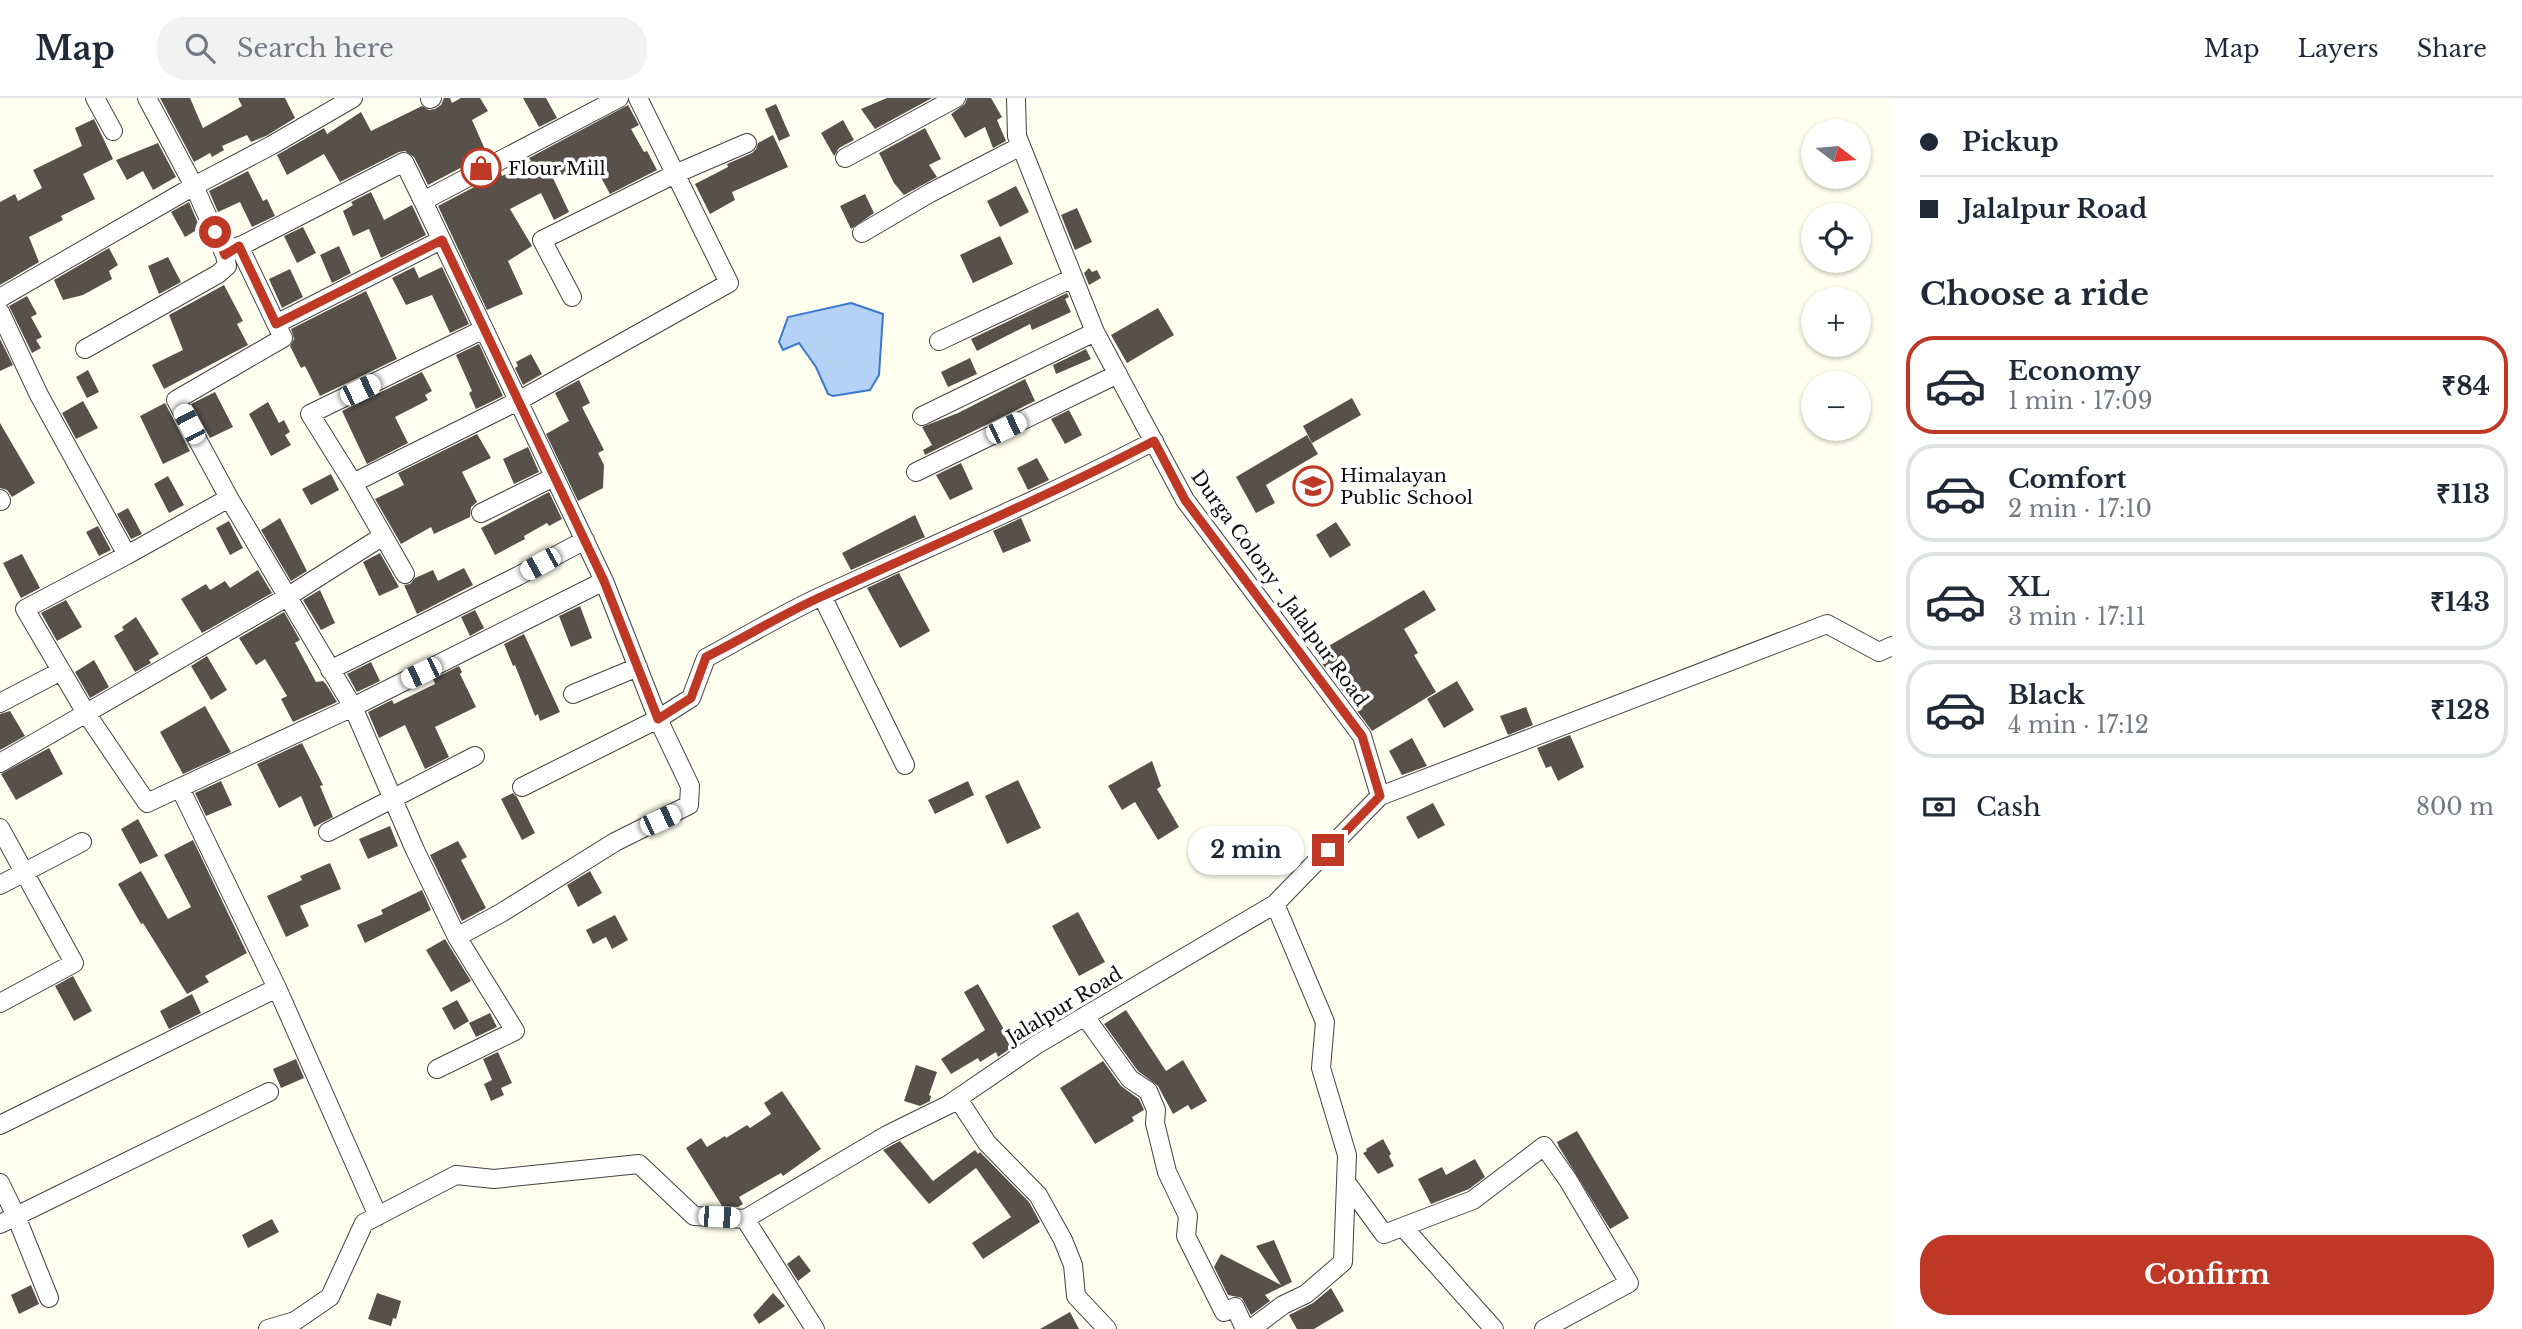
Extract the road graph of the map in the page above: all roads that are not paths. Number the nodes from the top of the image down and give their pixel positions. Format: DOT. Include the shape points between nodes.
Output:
graph roads {
  1 [pos="95,98"];
  2 [pos="147,98"];
  3 [pos="353,98"];
  4 [pos="619,98"];
  5 [pos="638,98"];
  6 [pos="956,98"];
  7 [pos="1016,98"];
  8 [pos="113,131"];
  9 [pos="747,143"];
  10 [pos="1021,146"];
  11 [pos="845,158"];
  12 [pos="675,174"];
  13 [pos="194,186"];
  14 [pos="423,201"];
  15 [pos="862,233"];
  16 [pos="442,240"];
  17 [pos="232,251"];
  18 [pos="1073,278"];
  19 [pos="572,297"];
  20 [pos="0,298"];
  21 [pos="0,312"];
  22 [pos="276,324"];
  23 [pos="484,329"];
  24 [pos="1095,332"];
  25 [pos="939,341"];
  26 [pos="85,349"];
  27 [pos="1118,374"];
  28 [pos="518,401"];
  29 [pos="922,416"];
  30 [pos="1154,441"];
  31 [pos="916,472"];
  32 [pos="554,477"];
  33 [pos="353,483"];
  34 [pos="229,498"];
  35 [pos="481,513"];
  36 [pos="383,536"];
  37 [pos="585,540"];
  38 [pos="127,555"];
  39 [pos="405,575"];
  40 [pos="604,581"];
  41 [pos="822,596"];
  42 [pos="287,597"];
  43 [pos="1892,646"];
  44 [pos="638,667"];
  45 [pos="330,670"];
  46 [pos="61,671"];
  47 [pos="573,694"];
  48 [pos="0,703"];
  49 [pos="352,707"];
  50 [pos="86,713"];
  51 [pos="658,719"];
  52 [pos="475,756"];
  53 [pos="0,764"];
  54 [pos="905,765"];
  55 [pos="522,787"];
  56 [pos="180,788"];
  57 [pos="1380,796"];
  58 [pos="393,797"];
  59 [pos="0,828"];
  60 [pos="328,832"];
  61 [pos="82,842"];
  62 [pos="25,873"];
  63 [pos="0,885"];
  64 [pos="1276,904"];
  65 [pos="457,937"];
  66 [pos="277,988"];
  67 [pos="0,1003"];
  68 [pos="1089,1022"];
  69 [pos="437,1069"];
  70 [pos="269,1092"];
  71 [pos="958,1098"];
  72 [pos="0,1125"];
  73 [pos="1346,1182"];
  74 [pos="0,1183"];
  75 [pos="377,1216"];
  76 [pos="745,1219"];
  77 [pos="8,1220"];
  78 [pos="1403,1227"];
  79 [pos="49,1298"];
  80 [pos="268,1329"];
  81 [pos="816,1329"];
  82 [pos="1107,1329"];
  83 [pos="1248,1329"];
  84 [pos="1493,1329"];
  85 [pos="1544,1329"];
  1 -- 8 [label="street"];
  2 -- 13 [label="street"];
  3 -- 13 [label="street"];
  4 -- 14 [label="street"];
  5 -- 12 [label="street"];
  6 -- 11 [label="street"];
  7 -- 10 [label="street, Durga Colony - Jalalpur Road"];
  9 -- 12 [label="street"];
  10 -- 15 [label="street"];
  10 -- 18 [label="street, Durga Colony - Jalalpur Road"];
  12 -- 19 [label="street" via="542,240"];
  12 -- 28 [label="street" via="729,283"];
  13 -- 17 [label="street"];
  13 -- 20 [label="street"];
  14 -- 16 [label="street"];
  14 -- 17 [label="street" via="404,162"];
  16 -- 22 [label="street"];
  16 -- 23 [label="street"];
  17 -- 22 [label="street"];
  17 -- 26 [label="street" via="227,266 218,274"];
  18 -- 24 [label="street, Durga Colony - Jalalpur Road"];
  18 -- 25 [label="street"];
  21 -- 38 [label="street" via="39,395"];
  22 -- 34 [label="street" via="282,338 176,400"];
  23 -- 28 [label="street"];
  23 -- 33 [label="street" via="310,414"];
  24 -- 27 [label="street, Durga Colony - Jalalpur Road"];
  24 -- 29 [label="street"];
  27 -- 30 [label="street, Durga Colony - Jalalpur Road"];
  27 -- 31 [label="street"];
  28 -- 32 [label="street"];
  28 -- 33 [label="street"];
  30 -- 41 [label="street"];
  30 -- 57 [label="street, Durga Colony - Jalalpur Road" via="1185,500 1362,736"];
  32 -- 35 [label="street"];
  32 -- 37 [label="street"];
  33 -- 36 [label="street"];
  34 -- 38 [label="street"];
  34 -- 42 [label="street"];
  36 -- 39 [label="street"];
  36 -- 42 [label="street"];
  37 -- 40 [label="street"];
  37 -- 45 [label="street"];
  38 -- 46 [label="street" via="25,609"];
  40 -- 44 [label="street"];
  40 -- 49 [label="street"];
  41 -- 51 [label="street" via="706,657 691,698"];
  41 -- 54 [label="street"];
  42 -- 45 [label="street"];
  42 -- 50 [label="street"];
  43 -- 57 [label="street" via="1879,652 1827,624"];
  44 -- 47 [label="street"];
  44 -- 51 [label="street"];
  45 -- 49 [label="street"];
  46 -- 48 [label="street"];
  46 -- 50 [label="street"];
  49 -- 56 [label="street"];
  49 -- 58 [label="street"];
  50 -- 53 [label="street"];
  50 -- 56 [label="street" via="147,803"];
  51 -- 55 [label="street"];
  51 -- 65 [label="street" via="690,786 689,805 615,842"];
  52 -- 58 [label="street"];
  56 -- 66 [label="street"];
  57 -- 64 [label="street, Jalalpur Road"];
  58 -- 60 [label="street"];
  58 -- 65 [label="street"];
  59 -- 62 [label="street"];
  61 -- 62 [label="street"];
  62 -- 63 [label="street"];
  62 -- 67 [label="street" via="74,963"];
  64 -- 71 [label="street, Jalalpur Road" via="1036,1045"];
  64 -- 73 [label="street" via="1325,1022 1321,1068 1347,1155"];
  65 -- 69 [label="street" via="515,1031"];
  66 -- 72 [label="street"];
  66 -- 75 [label="street"];
  68 -- 83 [label="street" via="1130,1079 1148,1091 1167,1172 1188,1216 1186,1236 1224,1312 1235,1307"];
  70 -- 77 [label="street"];
  71 -- 76 [label="street, Jalalpur Road"];
  71 -- 82 [label="street" via="987,1143 1038,1195 1073,1265 1076,1296"];
  73 -- 78 [label="street" via="1384,1234"];
  73 -- 83 [label="street" via="1343,1262 1307,1294"];
  74 -- 77 [label="street"];
  75 -- 76 [label="street" via="456,1175 494,1179 639,1164 694,1216"];
  75 -- 80 [label="street" via="364,1223 330,1297 295,1321"];
  76 -- 81 [label="street"];
  77 -- 79 [label="street"];
  78 -- 84 [label="street"];
  78 -- 85 [label="street" via="1473,1200 1544,1146 1629,1283"];
}
